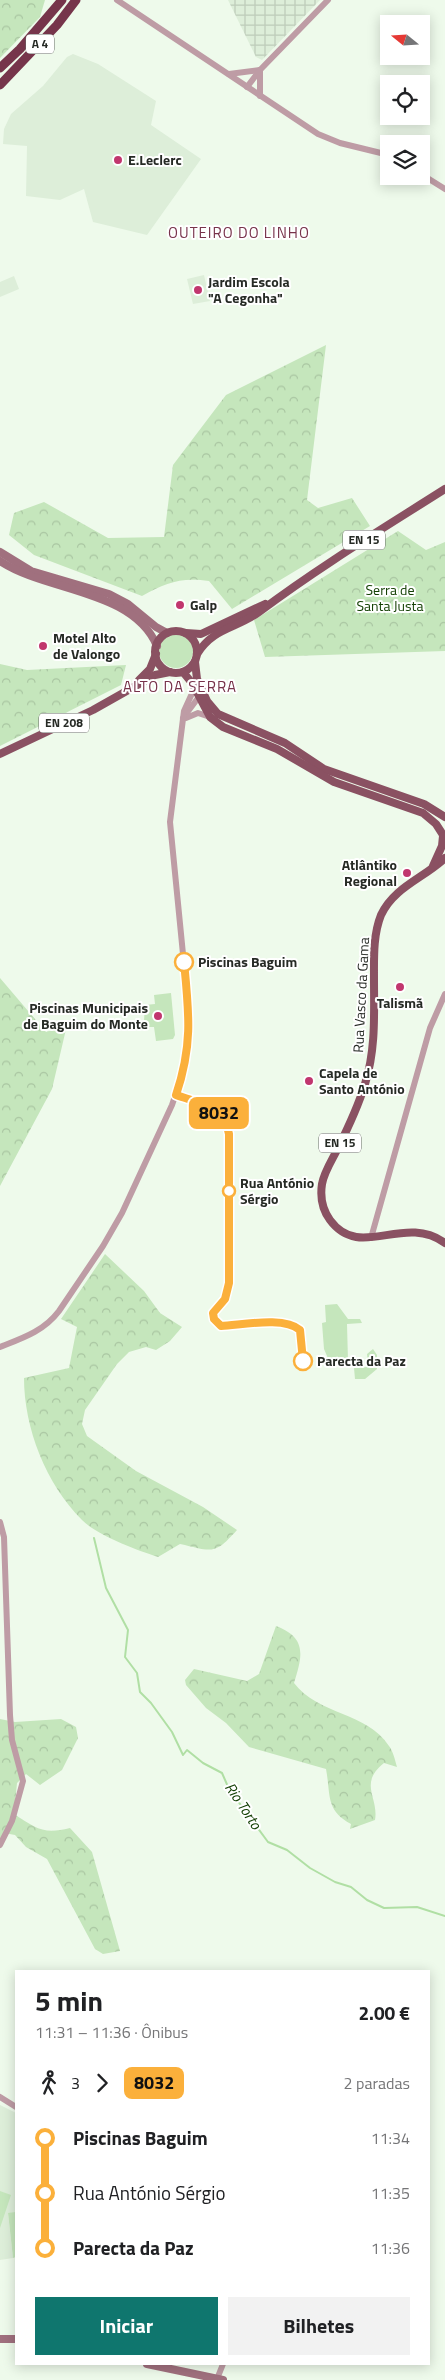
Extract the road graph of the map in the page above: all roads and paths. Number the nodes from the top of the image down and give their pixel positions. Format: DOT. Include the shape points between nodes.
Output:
graph roads {
  1 [pos="62,0"];
  2 [pos="76,0"];
  3 [pos="117,0"];
  4 [pos="328,0"];
  5 [pos="0,68"];
  6 [pos="260,70"];
  7 [pos="228,74"];
  8 [pos="0,85"];
  9 [pos="247,87"];
  10 [pos="260,96"];
  11 [pos="380,152"];
  12 [pos="430,180"];
  13 [pos="445,189"];
  14 [pos="445,489"];
  15 [pos="0,552"];
  16 [pos="0,561"];
  17 [pos="270,602"];
  18 [pos="167,633"];
  19 [pos="186,633"];
  20 [pos="156,650"];
  21 [pos="196,658"];
  22 [pos="170,672"];
  23 [pos="182,672"];
  24 [pos="126,690"];
  25 [pos="198,690"];
  26 [pos="190,699"];
  27 [pos="199,699"];
  28 [pos="210,717"];
  29 [pos="226,718"];
  30 [pos="183,720"];
  31 [pos="0,754"];
  32 [pos="445,818"];
  33 [pos="442,834"];
  34 [pos="445,858"];
  35 [pos="432,868"];
  36 [pos="445,994"];
  37 [pos="371,1238"];
  38 [pos="445,1243"];
  39 [pos="0,1347"];
  40 [pos="0,1522"];
  41 [pos="0,1845"];
  42 [pos="0,2097"];
  43 [pos="15,2107"];
  44 [pos="0,2339"];
  45 [pos="15,2339"];
  46 [pos="152,2365"];
  47 [pos="223,2365"];
  48 [pos="216,2379"];
  1 -- 5 [label="highway, A 4"];
  2 -- 8 [label="highway, A 4"];
  3 -- 7 [label="street"];
  4 -- 6 [label="street"];
  6 -- 7 [label="street"];
  6 -- 9 [label="street"];
  6 -- 10 [label="street"];
  7 -- 9 [label="street"];
  9 -- 10 [label="street"];
  10 -- 11 [label="street" via="324,137"];
  12 -- 13 [label="street"];
  14 -- 17 [label="main road, EN 15"];
  15 -- 18 [label="main road" via="31,570 110,594"];
  16 -- 20 [label="main road" via="29,576 126,610 152,634"];
  17 -- 19 [label="main road, EN 15" via="201,634"];
  17 -- 21 [label="main road, EN 15" via="258,612 211,636"];
  18 -- 19 [label="main road"];
  18 -- 20 [label="main road"];
  19 -- 21 [label="main road" via="195,642"];
  20 -- 22 [label="main road" via="160,665"];
  20 -- 24 [label="main road, EN 208" via="150,668"];
  21 -- 23 [label="main road"];
  21 -- 25 [label="main road"];
  22 -- 23 [label="main road"];
  22 -- 24 [label="main road, EN 208" via="155,675"];
  23 -- 25 [label="main road"];
  24 -- 31 [label="main road, EN 208" via="93,710"];
  25 -- 26 [label="street"];
  25 -- 27 [label="main road"];
  25 -- 29 [label="main road" via="213,709"];
  26 -- 27 [label="street"];
  26 -- 30 [label="street"];
  27 -- 28 [label="main road"];
  27 -- 29 [label="street" via="205,701 218,716"];
  27 -- 30 [label="street"];
  28 -- 30 [label="street" via="198,713"];
  28 -- 33 [label="main road" via="223,727 293,757 334,782 423,813"];
  29 -- 32 [label="main road" via="285,743 324,769 424,804"];
  30 -- 39 [label="street" via="170,822 188,1005 186,1064 172,1105 113,1229 51,1323"];
  32 -- 33 [label="main road" via="441,823"];
  33 -- 35 [label="main road" via="442,846"];
  34 -- 35 [label="main road, Rua Vasco da Gama / EN 15"];
  35 -- 37 [label="main road, Rua Vasco da Gama / EN 15" via="395,895 380,918 375,941 370,1068 358,1105 322,1183 322,1205 337,1229 348,1235"];
  36 -- 37 [label="street" via="430,1028"];
  37 -- 38 [label="main road, Rua Vasco da Gama / EN 15" via="416,1231"];
  40 -- 41 [label="street" via="4,1537 12,1740 23,1780 12,1821"];
  42 -- 43 [label="street"];
  44 -- 45 [label="main road"];
  46 -- 48 [label="main road"];
  47 -- 48 [label="street"];
}
